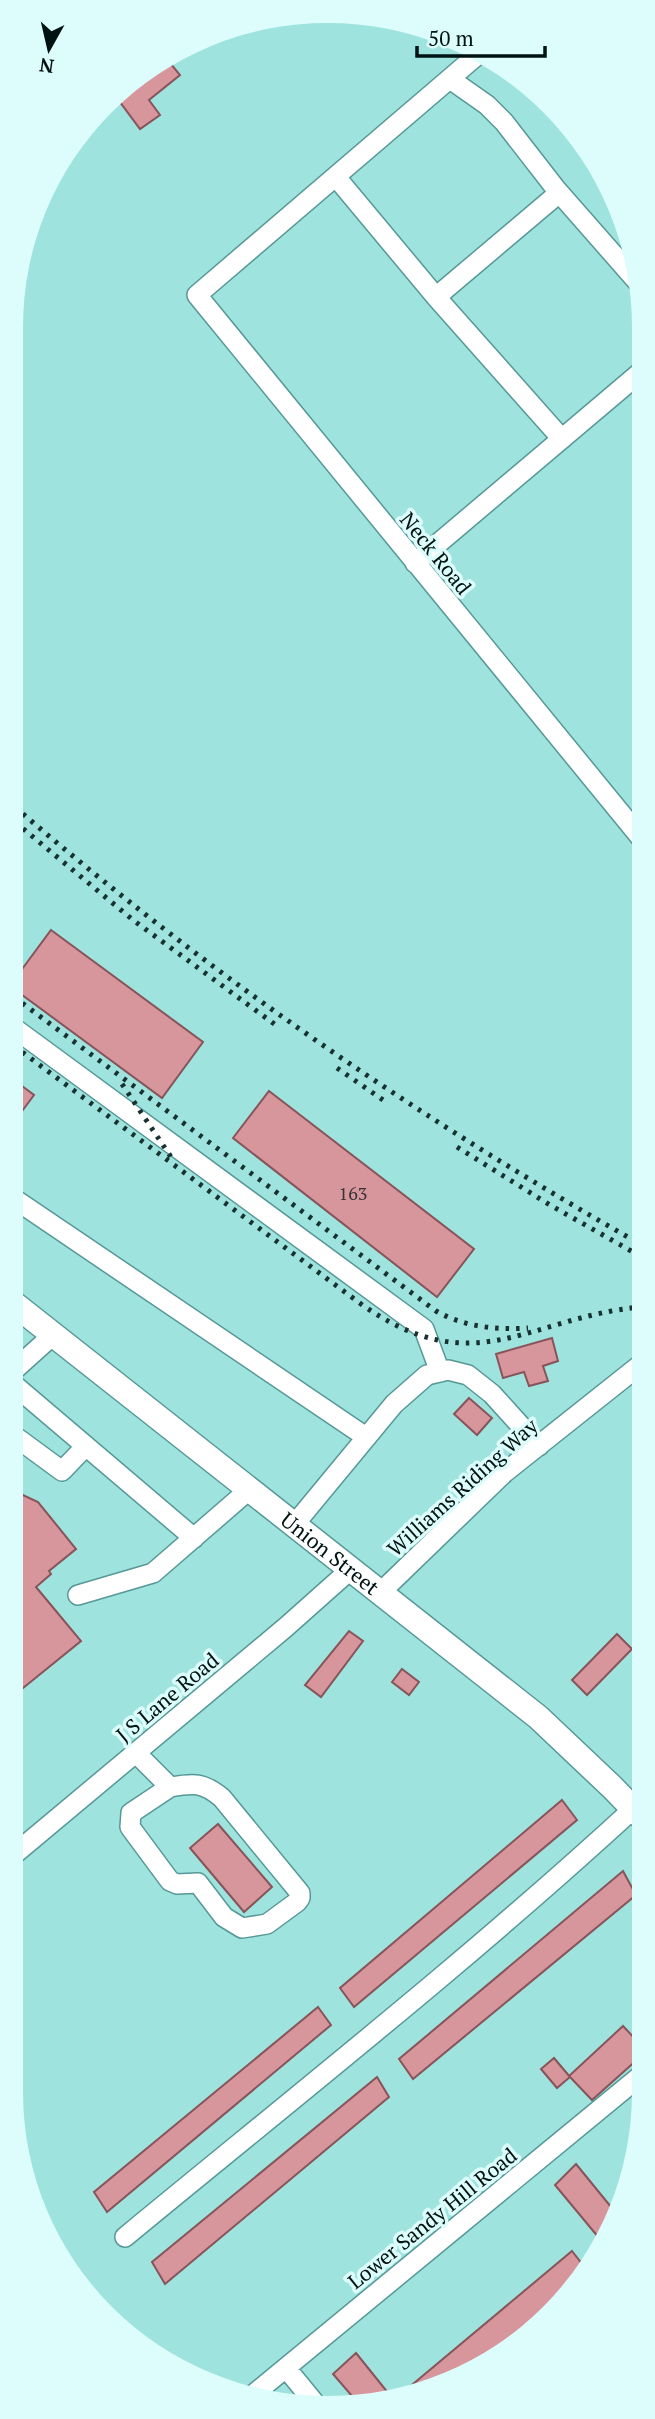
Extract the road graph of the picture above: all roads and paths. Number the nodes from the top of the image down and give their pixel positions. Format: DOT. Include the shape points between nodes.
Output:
graph roads {
  1 [pos="472,60"];
  2 [pos="450,79"];
  3 [pos="336,177"];
  4 [pos="559,193"];
  5 [pos="626,269"];
  6 [pos="436,297"];
  7 [pos="632,380"];
  8 [pos="562,439"];
  9 [pos="415,563"];
  10 [pos="632,827"];
  11 [pos="23,1035"];
  12 [pos="23,1205"];
  13 [pos="23,1311"];
  14 [pos="53,1335"];
  15 [pos="23,1362"];
  16 [pos="632,1371"];
  17 [pos="440,1372"];
  18 [pos="23,1392"];
  19 [pos="366,1437"];
  20 [pos="23,1442"];
  21 [pos="86,1446"];
  22 [pos="539,1446"];
  23 [pos="250,1489"];
  24 [pos="294,1525"];
  25 [pos="194,1538"];
  26 [pos="350,1570"];
  27 [pos="381,1592"];
  28 [pos="78,1595"];
  29 [pos="136,1753"];
  30 [pos="170,1787"];
  31 [pos="632,1808"];
  32 [pos="632,1815"];
  33 [pos="23,1847"];
  34 [pos="632,2083"];
  35 [pos="125,2237"];
  36 [pos="286,2368"];
  37 [pos="261,2388"];
  38 [pos="309,2396"];
  1 -- 2 [label="street"];
  2 -- 3 [label="street"];
  2 -- 4 [label="street" via="504,122"];
  3 -- 6 [label="street"];
  3 -- 9 [label="street, Neck Road" via="197,295"];
  4 -- 5 [label="street"];
  4 -- 6 [label="street"];
  6 -- 8 [label="street"];
  7 -- 8 [label="street"];
  8 -- 9 [label="street"];
  9 -- 10 [label="street, Neck Road"];
  11 -- 17 [label="street" via="424,1329"];
  12 -- 19 [label="street"];
  13 -- 14 [label="main road, Union Street"];
  14 -- 15 [label="street"];
  14 -- 23 [label="main road, Union Street"];
  16 -- 22 [label="street, Williams Riding Way"];
  17 -- 19 [label="street" via="427,1375"];
  17 -- 22 [label="street" via="468,1376 492,1394"];
  18 -- 21 [label="street"];
  19 -- 24 [label="street"];
  20 -- 21 [label="street" via="62,1471"];
  21 -- 25 [label="street"];
  22 -- 27 [label="street, Williams Riding Way" via="504,1473"];
  23 -- 24 [label="main road, Union Street"];
  23 -- 25 [label="street"];
  24 -- 26 [label="main road, Union Street"];
  25 -- 28 [label="street" via="153,1573"];
  26 -- 27 [label="main road, Union Street"];
  26 -- 29 [label="street, J S Lane Road"];
  27 -- 31 [label="main road, Union Street" via="538,1717"];
  29 -- 30 [label="street"];
  29 -- 33 [label="street, J S Lane Road"];
  30 -- 30 [label="street" via="199,1784 222,1798 300,1893 297,1902 267,1924 242,1928 225,1917 198,1883 170,1881 129,1820 131,1813"];
  32 -- 35 [label="street"];
  34 -- 36 [label="street, Lower Sandy Hill Road"];
  36 -- 37 [label="street, Lower Sandy Hill Road"];
  36 -- 38 [label="street"];
}
